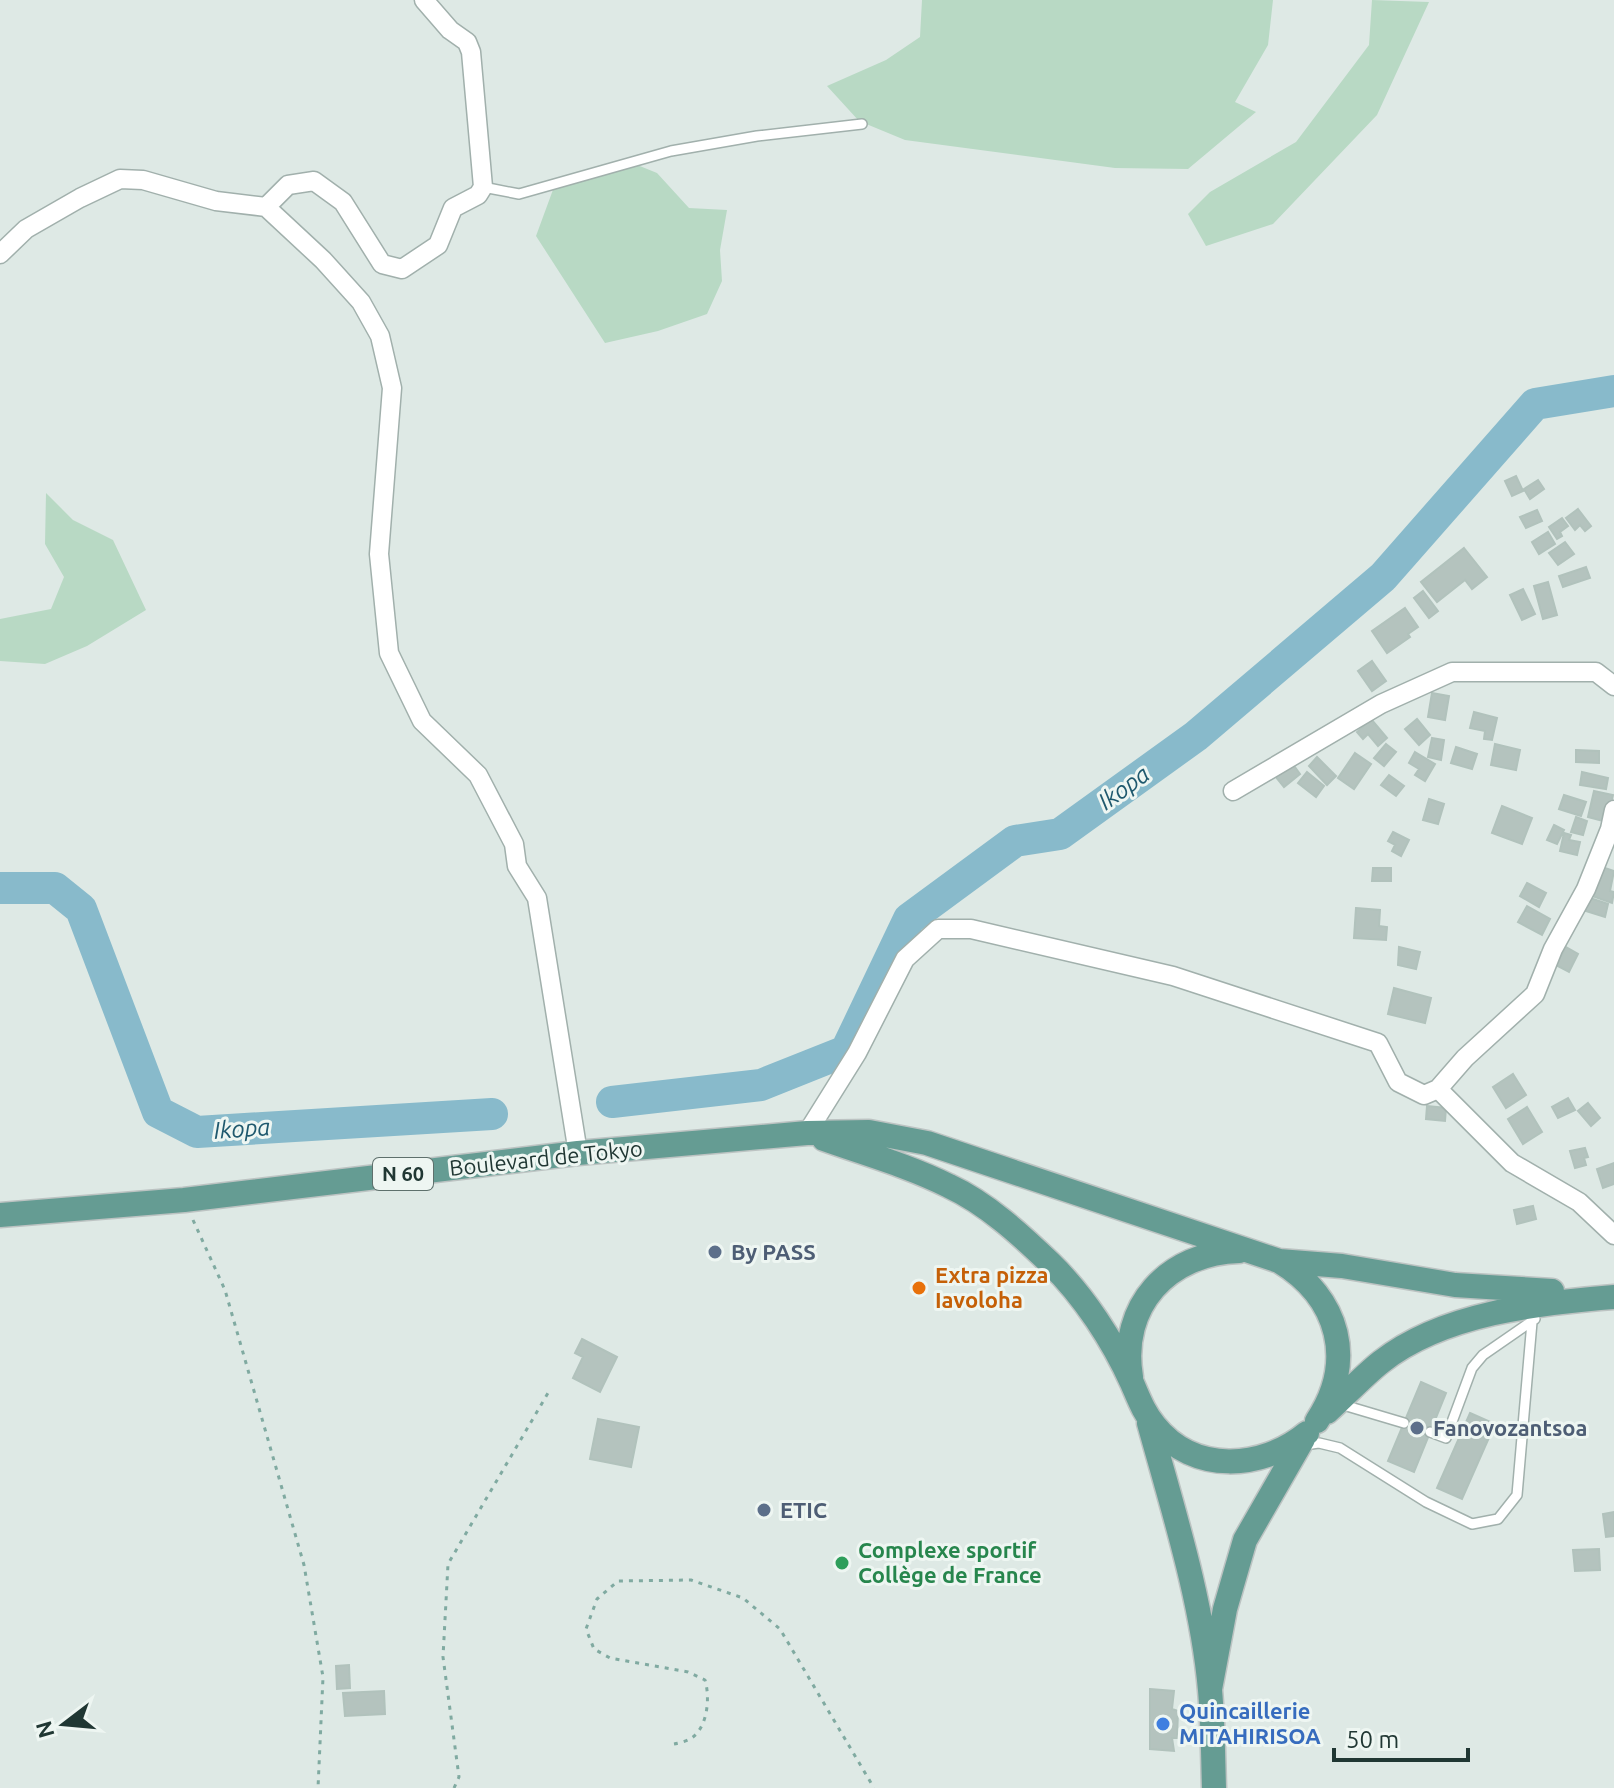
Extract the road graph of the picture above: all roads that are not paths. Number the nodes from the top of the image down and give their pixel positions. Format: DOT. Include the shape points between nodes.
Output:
graph roads {
  1 [pos="424,0"];
  2 [pos="862,124"];
  3 [pos="483,187"];
  4 [pos="266,207"];
  5 [pos="0,254"];
  6 [pos="1614,686"];
  7 [pos="1233,791"];
  8 [pos="1614,810"];
  9 [pos="1438,1089"];
  10 [pos="807,1133"];
  11 [pos="578,1153"];
  12 [pos="0,1215"];
  13 [pos="1614,1235"];
  14 [pos="1255,1253"];
  15 [pos="1279,1261"];
  16 [pos="1614,1296"];
  17 [pos="1558,1301"];
  18 [pos="1532,1322"];
  19 [pos="1132,1383"];
  20 [pos="1337,1403"];
  21 [pos="1147,1416"];
  22 [pos="1404,1423"];
  23 [pos="1430,1432"];
  24 [pos="1307,1433"];
  25 [pos="1210,1689"];
  26 [pos="1214,1788"];
  1 -- 3 [label="street" via="471,52"];
  2 -- 3 [label="lane" via="671,151 519,194"];
  3 -- 4 [label="street" via="453,208 438,245 402,269 382,264 343,202 314,181 288,185"];
  4 -- 5 [label="street" via="120,179 26,229"];
  4 -- 11 [label="street" via="361,302 380,336 392,388 379,554 389,653 422,721 478,775 514,844 517,866 537,898"];
  6 -- 7 [label="street" via="1596,672 1452,672 1381,704"];
  8 -- 9 [label="street" via="1586,889 1535,994"];
  9 -- 10 [label="street" via="1424,1095 1398,1082 1378,1043 1343,1029 1173,976 971,929 938,929 905,959 857,1053"];
  9 -- 13 [label="street" via="1512,1163 1579,1202"];
  10 -- 11 [label="main road, Boulevard de Tokyo / N 60"];
  10 -- 14 [label="main road, Boulevard de Tokyo" via="869,1132 927,1143"];
  10 -- 19 [label="main road" via="951,1186 1004,1222 1079,1295"];
  11 -- 12 [label="main road, Boulevard de Tokyo / N 60" via="184,1200"];
  14 -- 15 [label="main road"];
  14 -- 19 [label="main road" via="1202,1256 1157,1284 1132,1330"];
  15 -- 16 [label="main road" via="1455,1285"];
  15 -- 24 [label="main road" via="1307,1281 1334,1324 1337,1375 1330,1399"];
  16 -- 17 [label="main road"];
  17 -- 18 [label="lane"];
  17 -- 20 [label="main road" via="1460,1323 1421,1339 1383,1361"];
  18 -- 23 [label="lane" via="1472,1368 1446,1438"];
  18 -- 24 [label="lane" via="1517,1495 1498,1519 1472,1524"];
  19 -- 21 [label="main road"];
  20 -- 22 [label="lane"];
  20 -- 24 [label="main road"];
  21 -- 24 [label="main road" via="1184,1450 1223,1461 1264,1458"];
  21 -- 25 [label="main road" via="1184,1551"];
  24 -- 25 [label="main road" via="1245,1540"];
  25 -- 26 [label="main road"];
}
